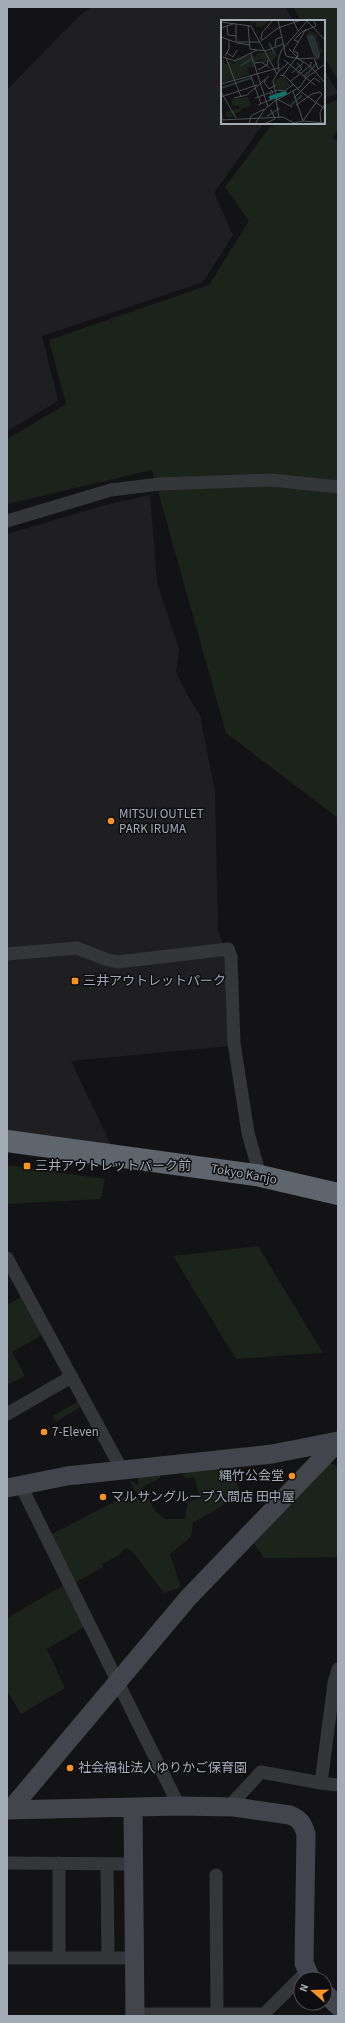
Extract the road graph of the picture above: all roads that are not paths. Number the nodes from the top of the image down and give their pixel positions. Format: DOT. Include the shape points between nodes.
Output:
graph roads {
  1 [pos="338,487"];
  2 [pos="7,521"];
  3 [pos="7,954"];
  4 [pos="7,1141"];
  5 [pos="7,1156"];
  6 [pos="256,1175"];
  7 [pos="338,1194"];
  8 [pos="338,1208"];
  9 [pos="7,1258"];
  10 [pos="11,1277"];
  11 [pos="71,1377"];
  12 [pos="7,1414"];
  13 [pos="338,1442"];
  14 [pos="122,1470"];
  15 [pos="14,1486"];
  16 [pos="338,1669"];
  17 [pos="118,1682"];
  18 [pos="321,1783"];
  19 [pos="338,1785"];
  20 [pos="179,1806"];
  21 [pos="234,1807"];
  22 [pos="133,1808"];
  23 [pos="9,1810"];
  24 [pos="7,1863"];
  25 [pos="58,1863"];
  26 [pos="107,1864"];
  27 [pos="134,1864"];
  28 [pos="216,1875"];
  29 [pos="7,1958"];
  30 [pos="59,1958"];
  31 [pos="108,1958"];
  32 [pos="134,1958"];
  33 [pos="307,1971"];
  34 [pos="293,1989"];
  35 [pos="217,2014"];
  36 [pos="135,2015"];
  37 [pos="265,2015"];
  1 -- 2 [label="street" via="271,480 159,484 111,490"];
  3 -- 6 [label="street" via="77,948 118,962 228,949 231,957 234,1043 248,1133 258,1168"];
  4 -- 6 [label="highway, Tokyo Kanjo"];
  5 -- 8 [label="highway, Tokyo Kanjo" via="267,1190"];
  6 -- 7 [label="highway, Tokyo Kanjo"];
  9 -- 10 [label="street"];
  10 -- 11 [label="street"];
  11 -- 12 [label="street"];
  11 -- 14 [label="street"];
  13 -- 14 [label="street" via="272,1454"];
  13 -- 17 [label="street" via="188,1598"];
  14 -- 15 [label="street" via="67,1476"];
  15 -- 17 [label="street"];
  16 -- 18 [label="street"];
  17 -- 20 [label="street"];
  17 -- 23 [label="street"];
  18 -- 19 [label="street"];
  18 -- 21 [label="street" via="261,1772 235,1800"];
  20 -- 21 [label="street"];
  20 -- 22 [label="street"];
  21 -- 33 [label="street" via="290,1815 298,1818 303,1824 306,1834 304,1963"];
  22 -- 23 [label="street"];
  22 -- 27 [label="street"];
  24 -- 25 [label="street"];
  25 -- 26 [label="street"];
  25 -- 30 [label="street"];
  26 -- 27 [label="street"];
  26 -- 31 [label="street"];
  27 -- 32 [label="street"];
  28 -- 35 [label="street"];
  29 -- 30 [label="street"];
  30 -- 31 [label="street"];
  31 -- 32 [label="street"];
  32 -- 36 [label="street"];
  34 -- 37 [label="street"];
  35 -- 36 [label="street"];
  35 -- 37 [label="street"];
}
